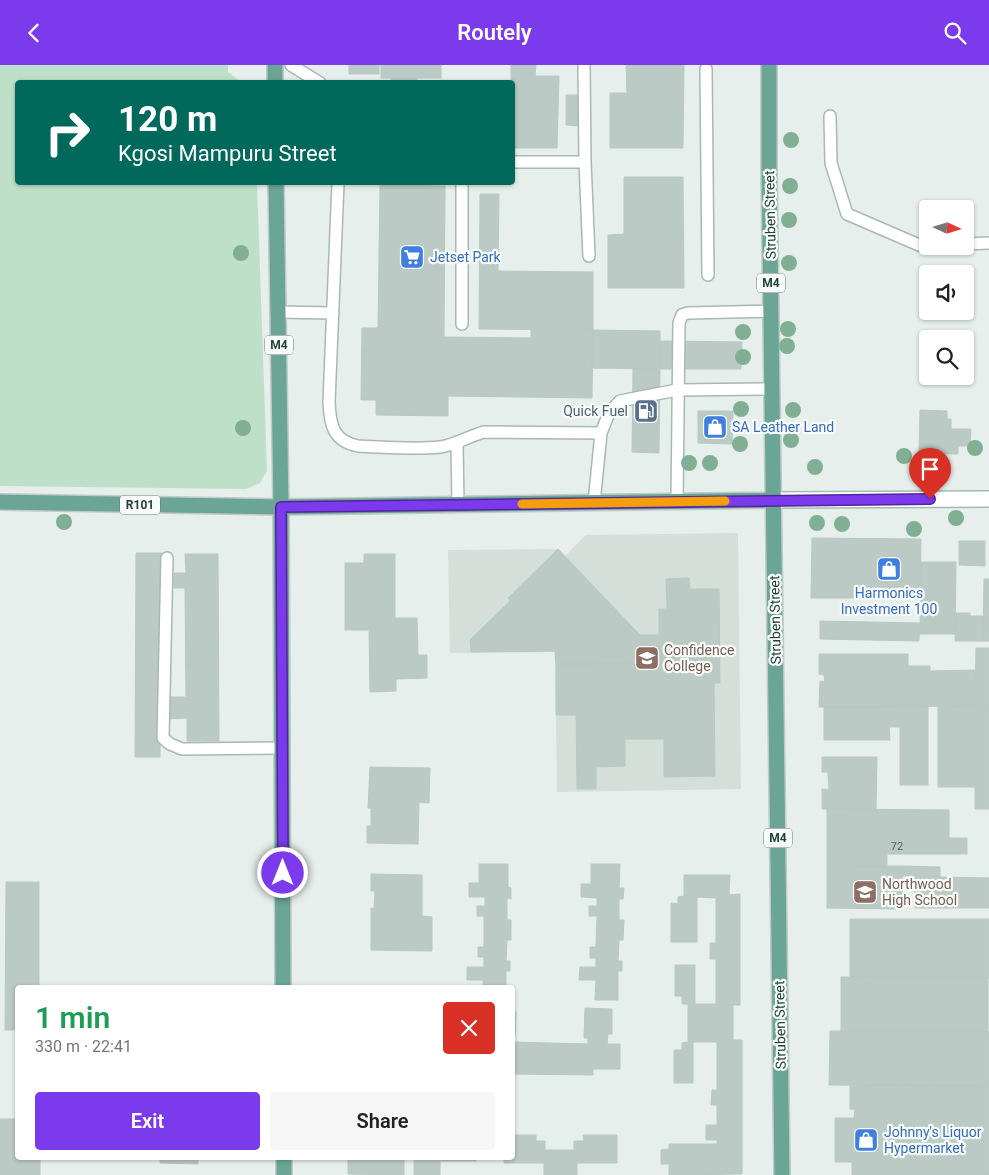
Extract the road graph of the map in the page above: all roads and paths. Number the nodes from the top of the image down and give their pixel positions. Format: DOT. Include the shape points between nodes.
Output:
graph roads {
  1 [pos="275,65"];
  2 [pos="291,65"];
  3 [pos="584,65"];
  4 [pos="769,65"];
  5 [pos="706,69"];
  6 [pos="275,80"];
  7 [pos="315,80"];
  8 [pos="830,116"];
  9 [pos="515,162"];
  10 [pos="585,163"];
  11 [pos="276,185"];
  12 [pos="338,185"];
  13 [pos="462,185"];
  14 [pos="989,243"];
  15 [pos="974,244"];
  16 [pos="919,245"];
  17 [pos="589,255"];
  18 [pos="708,275"];
  19 [pos="771,311"];
  20 [pos="278,312"];
  21 [pos="332,313"];
  22 [pos="462,324"];
  23 [pos="772,389"];
  24 [pos="677,390"];
  25 [pos="601,433"];
  26 [pos="457,442"];
  27 [pos="989,499"];
  28 [pos="774,500"];
  29 [pos="0,502"];
  30 [pos="678,502"];
  31 [pos="594,503"];
  32 [pos="458,505"];
  33 [pos="281,507"];
  34 [pos="167,558"];
  35 [pos="282,748"];
  36 [pos="283,985"];
  37 [pos="284,1160"];
  38 [pos="284,1175"];
  39 [pos="782,1175"];
  1 -- 6 [label="main road"];
  2 -- 7 [label="lane"];
  3 -- 10 [label="lane"];
  4 -- 19 [label="main road, Struben Street / M4"];
  5 -- 18 [label="lane"];
  8 -- 16 [label="lane" via="830,163 846,214"];
  9 -- 10 [label="lane"];
  10 -- 17 [label="lane"];
  11 -- 20 [label="main road, M4"];
  12 -- 21 [label="lane"];
  13 -- 22 [label="lane"];
  14 -- 15 [label="lane"];
  19 -- 23 [label="main road, Struben Street / M4"];
  19 -- 24 [label="lane" via="682,315 678,323"];
  20 -- 21 [label="lane"];
  20 -- 33 [label="main road, M4"];
  21 -- 26 [label="lane" via="330,418 340,439 358,446 428,448"];
  23 -- 24 [label="lane"];
  23 -- 28 [label="main road, Struben Street / M4"];
  24 -- 25 [label="lane" via="620,401 609,413"];
  24 -- 30 [label="lane"];
  25 -- 26 [label="lane" via="484,432"];
  25 -- 31 [label="lane"];
  26 -- 32 [label="lane"];
  27 -- 28 [label="main road, R101"];
  28 -- 30 [label="main road, R101"];
  28 -- 39 [label="main road, Struben Street / M4"];
  29 -- 33 [label="main road, R101"];
  30 -- 31 [label="main road, R101"];
  31 -- 32 [label="main road, R101"];
  32 -- 33 [label="main road, R101"];
  33 -- 35 [label="main road, M4"];
  34 -- 35 [label="lane" via="163,738 182,749"];
  35 -- 36 [label="main road, M4"];
  37 -- 38 [label="main road"];
}
